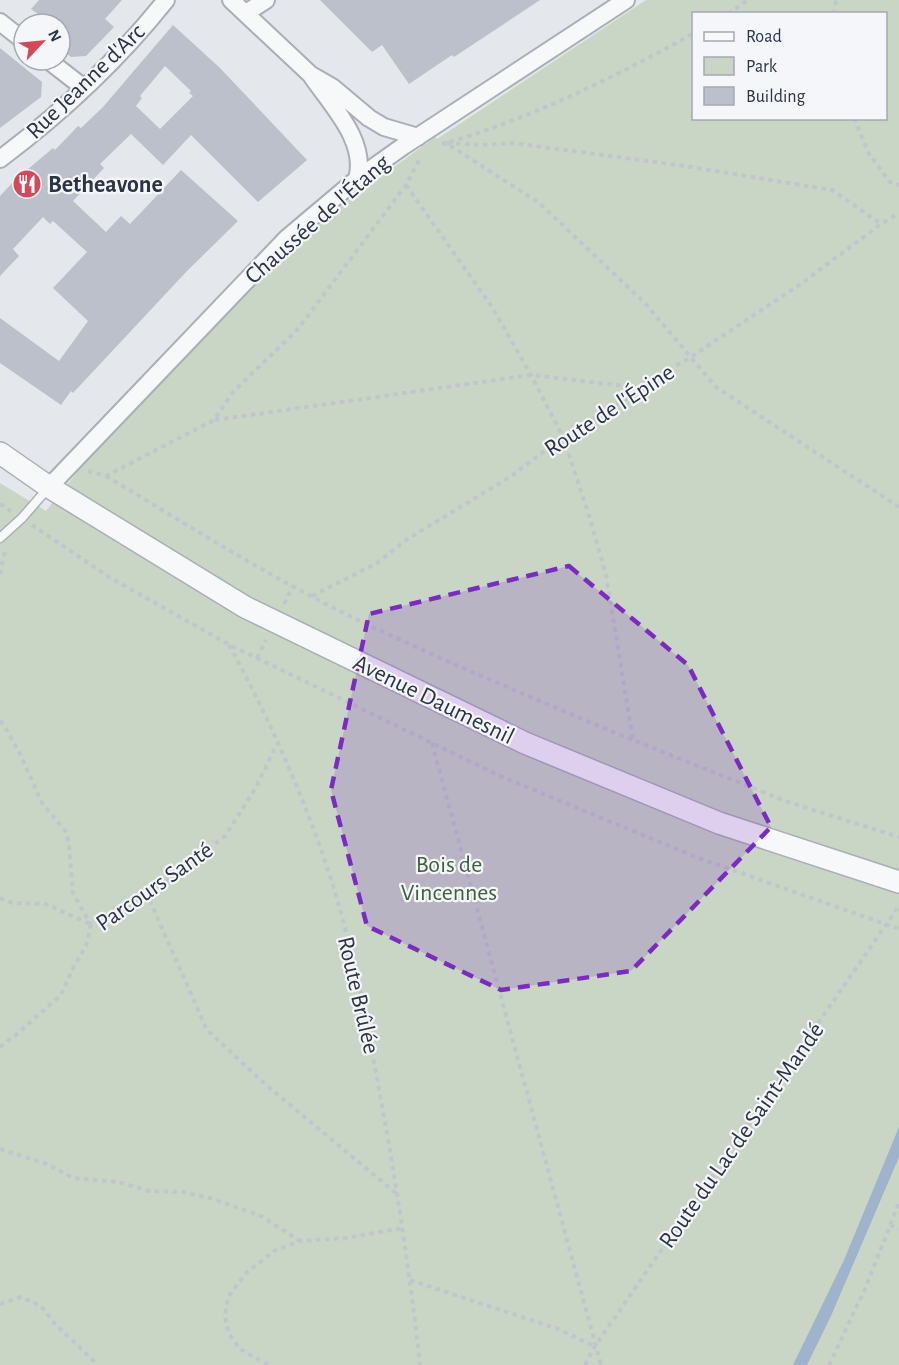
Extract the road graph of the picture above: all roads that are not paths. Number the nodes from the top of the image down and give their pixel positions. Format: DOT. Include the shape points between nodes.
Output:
graph roads {
  1 [pos="166,0"];
  2 [pos="231,0"];
  3 [pos="266,0"];
  4 [pos="626,0"];
  5 [pos="246,14"];
  6 [pos="0,22"];
  7 [pos="12,32"];
  8 [pos="63,72"];
  9 [pos="311,75"];
  10 [pos="84,88"];
  11 [pos="418,137"];
  12 [pos="0,159"];
  13 [pos="357,179"];
  14 [pos="0,453"];
  15 [pos="49,487"];
  16 [pos="0,538"];
  17 [pos="899,882"];
  1 -- 10 [label="street, Rue Jeanne d'Arc"];
  2 -- 5 [label="street"];
  3 -- 5 [label="street"];
  4 -- 11 [label="street, Chaussée de l'Étang"];
  5 -- 9 [label="street"];
  6 -- 7 [label="street"];
  8 -- 10 [label="street"];
  9 -- 11 [label="street" via="384,127"];
  9 -- 13 [label="street" via="353,139 359,162"];
  10 -- 12 [label="street, Rue Jeanne d'Arc"];
  11 -- 13 [label="street, Chaussée de l'Étang"];
  13 -- 15 [label="street, Chaussée de l'Étang" via="244,280"];
  14 -- 15 [label="street, Avenue Daumesnil"];
  15 -- 16 [label="lane"];
  15 -- 17 [label="street, Avenue Daumesnil" via="245,607 525,743 719,823"];
}
